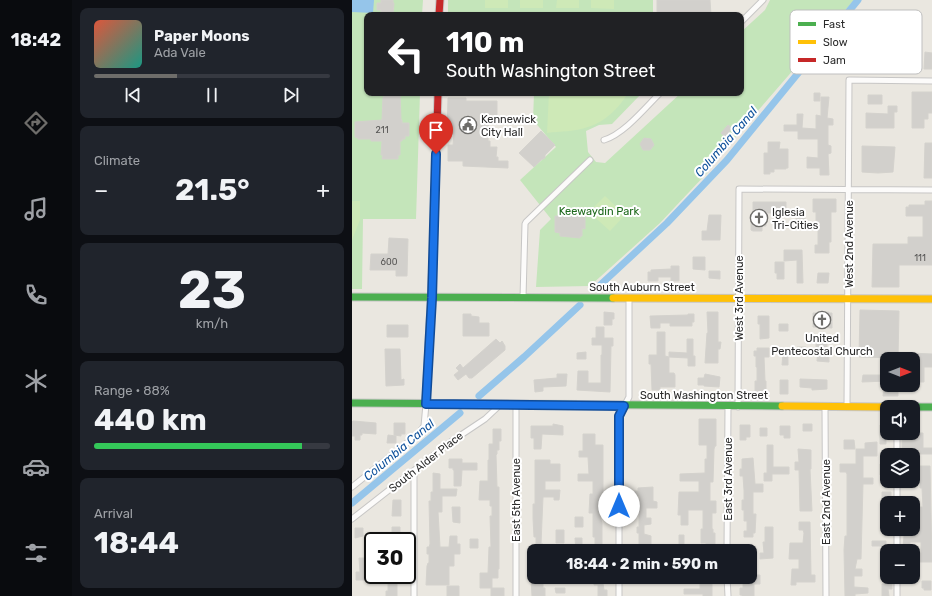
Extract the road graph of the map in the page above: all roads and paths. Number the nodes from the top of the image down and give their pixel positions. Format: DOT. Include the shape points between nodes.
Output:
graph roads {
  1 [pos="440,0"];
  2 [pos="763,0"];
  3 [pos="439,12"];
  4 [pos="744,19"];
  5 [pos="932,81"];
  6 [pos="438,96"];
  7 [pos="657,96"];
  8 [pos="604,140"];
  9 [pos="590,160"];
  10 [pos="849,190"];
  11 [pos="932,190"];
  12 [pos="352,297"];
  13 [pos="432,298"];
  14 [pos="523,298"];
  15 [pos="629,298"];
  16 [pos="739,298"];
  17 [pos="849,298"];
  18 [pos="932,299"];
  19 [pos="352,403"];
  20 [pos="426,404"];
  21 [pos="500,405"];
  22 [pos="516,405"];
  23 [pos="624,406"];
  24 [pos="728,407"];
  25 [pos="738,407"];
  26 [pos="825,407"];
  27 [pos="847,407"];
  28 [pos="880,407"];
  29 [pos="920,407"];
  30 [pos="932,407"];
  31 [pos="414,471"];
  32 [pos="352,487"];
  33 [pos="352,519"];
  34 [pos="619,544"];
  35 [pos="727,544"];
  36 [pos="619,584"];
  37 [pos="727,584"];
  38 [pos="898,584"];
  39 [pos="414,596"];
  40 [pos="516,596"];
  41 [pos="619,596"];
  42 [pos="728,596"];
  43 [pos="826,596"];
  44 [pos="898,596"];
  1 -- 3 [label="street"];
  2 -- 4 [label="street"];
  5 -- 10 [label="street, West 2nd Avenue" via="849,80"];
  6 -- 13 [label="street"];
  7 -- 8 [label="street" via="620,132"];
  9 -- 14 [label="street" via="525,224"];
  10 -- 11 [label="street"];
  10 -- 16 [label="street, West 3rd Avenue" via="739,189"];
  10 -- 17 [label="street, West 2nd Avenue"];
  12 -- 13 [label="street, South Auburn Street"];
  13 -- 14 [label="street, South Auburn Street"];
  13 -- 20 [label="street"];
  14 -- 15 [label="street, South Auburn Street"];
  15 -- 16 [label="street, South Auburn Street"];
  15 -- 23 [label="street" via="629,397"];
  16 -- 17 [label="street, South Auburn Street"];
  16 -- 25 [label="street, West 3rd Avenue"];
  17 -- 18 [label="street, South Auburn Street"];
  17 -- 27 [label="street, West 2nd Avenue"];
  19 -- 20 [label="street, South Washington Street"];
  20 -- 21 [label="street, South Washington Street"];
  20 -- 32 [label="street" via="424,426 418,434"];
  21 -- 22 [label="street, South Washington Street"];
  21 -- 31 [label="street, South Alder Place"];
  22 -- 23 [label="street, South Washington Street"];
  22 -- 40 [label="street, East 5th Avenue"];
  23 -- 24 [label="street, South Washington Street"];
  23 -- 34 [label="street" via="619,416"];
  24 -- 25 [label="street, South Washington Street"];
  24 -- 35 [label="street, East 3rd Avenue"];
  25 -- 26 [label="street, South Washington Street"];
  26 -- 27 [label="street, South Washington Street"];
  26 -- 43 [label="street, East 2nd Avenue"];
  27 -- 28 [label="street, South Washington Street"];
  29 -- 30 [label="street"];
  31 -- 33 [label="street, South Alder Place"];
  31 -- 39 [label="street"];
  36 -- 41 [label="street"];
  37 -- 42 [label="street"];
  38 -- 44 [label="street"];
}
